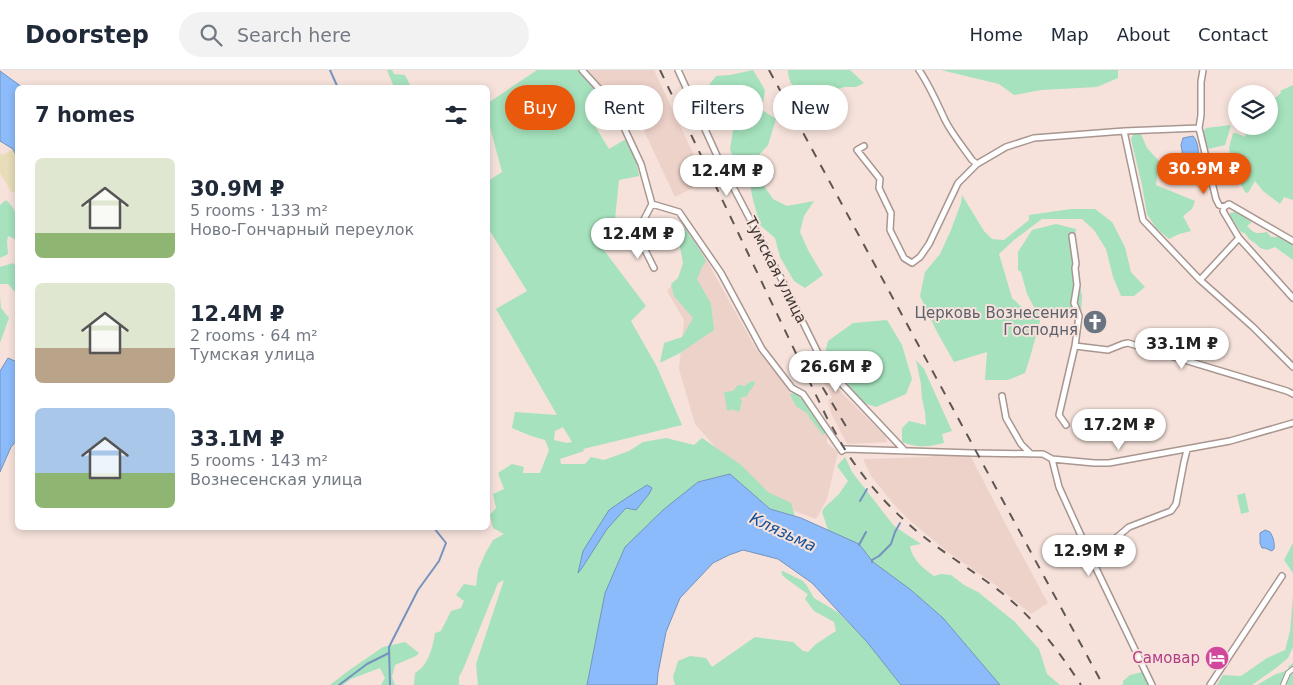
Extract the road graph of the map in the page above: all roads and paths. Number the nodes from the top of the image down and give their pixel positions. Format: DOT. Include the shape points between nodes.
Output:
graph roads {
  1 [pos="582,70"];
  2 [pos="678,70"];
  3 [pos="919,70"];
  4 [pos="1203,70"];
  5 [pos="1200,128"];
  6 [pos="1124,131"];
  7 [pos="864,146"];
  8 [pos="977,164"];
  9 [pos="652,204"];
  10 [pos="1224,207"];
  11 [pos="1072,236"];
  12 [pos="1240,238"];
  13 [pos="1293,241"];
  14 [pos="654,268"];
  15 [pos="1200,280"];
  16 [pos="1293,298"];
  17 [pos="1075,346"];
  18 [pos="1293,367"];
  19 [pos="1293,394"];
  20 [pos="1002,396"];
  21 [pos="1293,423"];
  22 [pos="1066,425"];
  23 [pos="904,450"];
  24 [pos="1187,450"];
  25 [pos="1030,454"];
  26 [pos="1052,459"];
  27 [pos="1093,562"];
  28 [pos="1282,576"];
  29 [pos="1293,669"];
  30 [pos="1152,685"];
  31 [pos="1210,685"];
  32 [pos="1283,685"];
  1 -- 9 [label="street" via="612,104 641,164"];
  2 -- 23 [label="street, Тумская улица" via="719,160 824,365"];
  3 -- 8 [label="street" via="946,122"];
  4 -- 5 [label="street"];
  5 -- 6 [label="street"];
  5 -- 10 [label="street" via="1216,199"];
  6 -- 8 [label="street" via="1034,138 1006,147"];
  6 -- 15 [label="street" via="1143,220"];
  7 -- 8 [label="street" via="857,150 880,179 879,188 891,213 890,230 904,258 912,263 929,244 958,183"];
  9 -- 14 [label="street" via="640,227 641,242"];
  9 -- 23 [label="street" via="679,212 721,273 762,349 792,388 802,394 842,451"];
  10 -- 12 [label="street"];
  10 -- 13 [label="street" via="1229,204"];
  11 -- 17 [label="street" via="1077,285 1074,303 1079,316"];
  12 -- 15 [label="street"];
  12 -- 16 [label="street"];
  15 -- 18 [label="street"];
  17 -- 19 [label="street" via="1108,350 1128,343"];
  17 -- 22 [label="street" via="1059,415"];
  20 -- 25 [label="street" via="1006,418"];
  21 -- 24 [label="street"];
  23 -- 25 [label="street"];
  24 -- 26 [label="street" via="1109,463"];
  24 -- 27 [label="street" via="1176,504 1171,511 1129,527"];
  25 -- 26 [label="street" via="1043,454"];
  26 -- 27 [label="street" via="1059,487"];
  27 -- 30 [label="street"];
  28 -- 31 [label="street"];
  29 -- 32 [label="street"];
}
